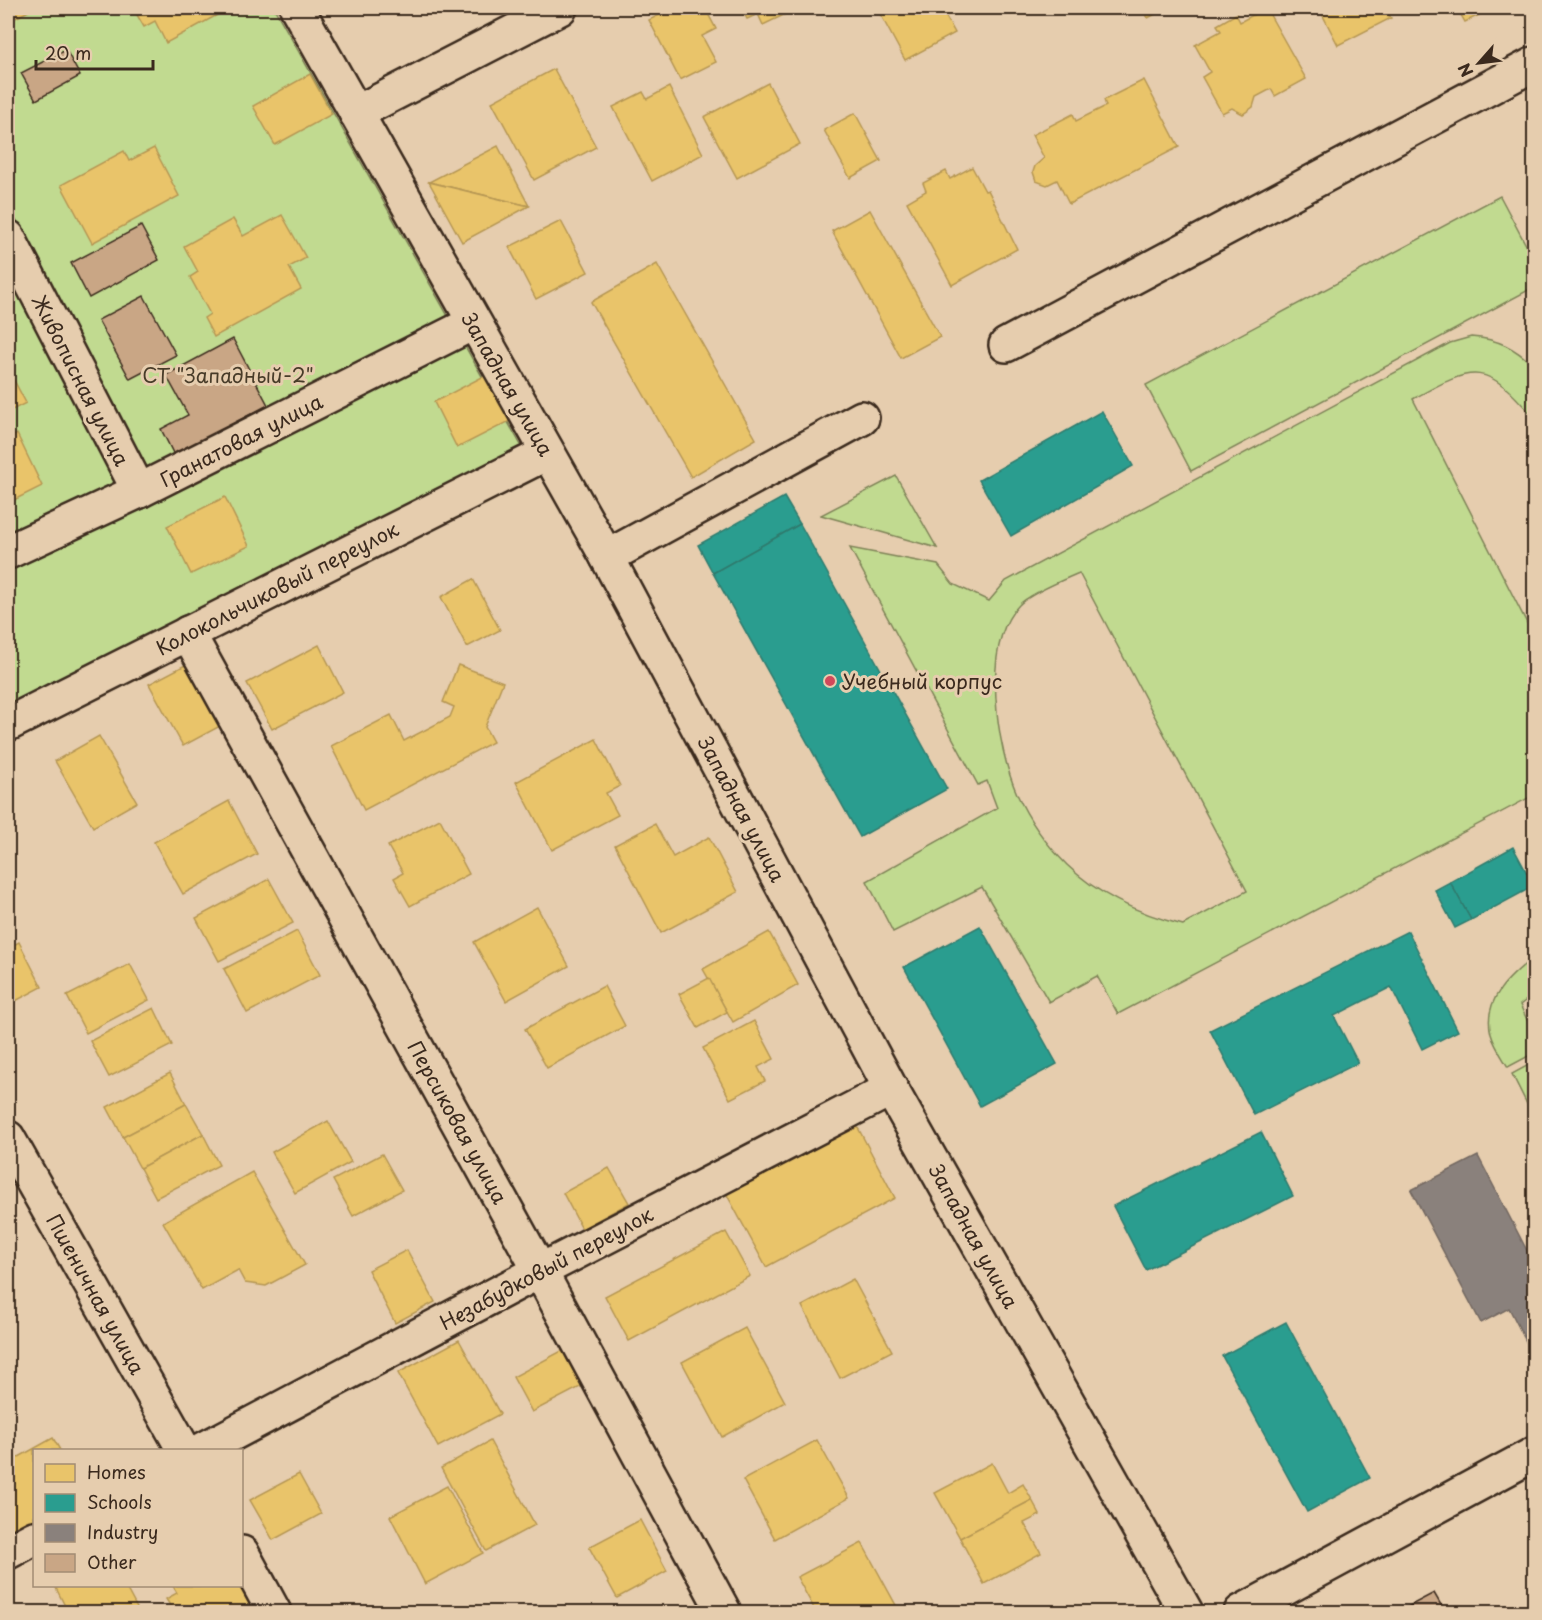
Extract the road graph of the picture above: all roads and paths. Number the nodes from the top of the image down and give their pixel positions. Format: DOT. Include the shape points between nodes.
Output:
graph roads {
  1 [pos="297,8"];
  2 [pos="560,8"];
  3 [pos="1534,64"];
  4 [pos="356,113"];
  5 [pos="8,237"];
  6 [pos="473,323"];
  7 [pos="1006,345"];
  8 [pos="862,418"];
  9 [pos="547,453"];
  10 [pos="139,491"];
  11 [pos="8,552"];
  12 [pos="607,557"];
  13 [pos="188,633"];
  14 [pos="8,723"];
  15 [pos="891,1089"];
  16 [pos="8,1138"];
  17 [pos="540,1270"];
  18 [pos="183,1449"];
  19 [pos="204,1449"];
  20 [pos="1534,1454"];
  21 [pos="33,1539"];
  22 [pos="8,1552"];
  23 [pos="243,1555"];
  24 [pos="274,1612"];
  25 [pos="724,1612"];
  26 [pos="1186,1612"];
  27 [pos="1241,1612"];
  1 -- 4 [label="street, Западная улица"];
  2 -- 4 [label="street"];
  3 -- 7 [label="street"];
  4 -- 6 [label="street, Западная улица"];
  5 -- 10 [label="street, Живописная улица"];
  6 -- 9 [label="street, Западная улица"];
  6 -- 10 [label="street, Гранатовая улица"];
  8 -- 12 [label="street"];
  9 -- 12 [label="street, Западная улица"];
  9 -- 13 [label="street, Колокольчиковый переулок"];
  10 -- 11 [label="street, Гранатовая улица"];
  12 -- 15 [label="street, Западная улица"];
  13 -- 14 [label="street, Колокольчиковый переулок"];
  13 -- 17 [label="street, Персиковая улица"];
  15 -- 17 [label="street, Незабудковый переулок"];
  15 -- 26 [label="street, Западная улица"];
  16 -- 18 [label="street, Пшеничная улица"];
  17 -- 19 [label="street, Незабудковый переулок"];
  17 -- 25 [label="street, Персиковая улица"];
  20 -- 27 [label="street"];
  21 -- 22 [label="street"];
  23 -- 24 [label="street"];
}
